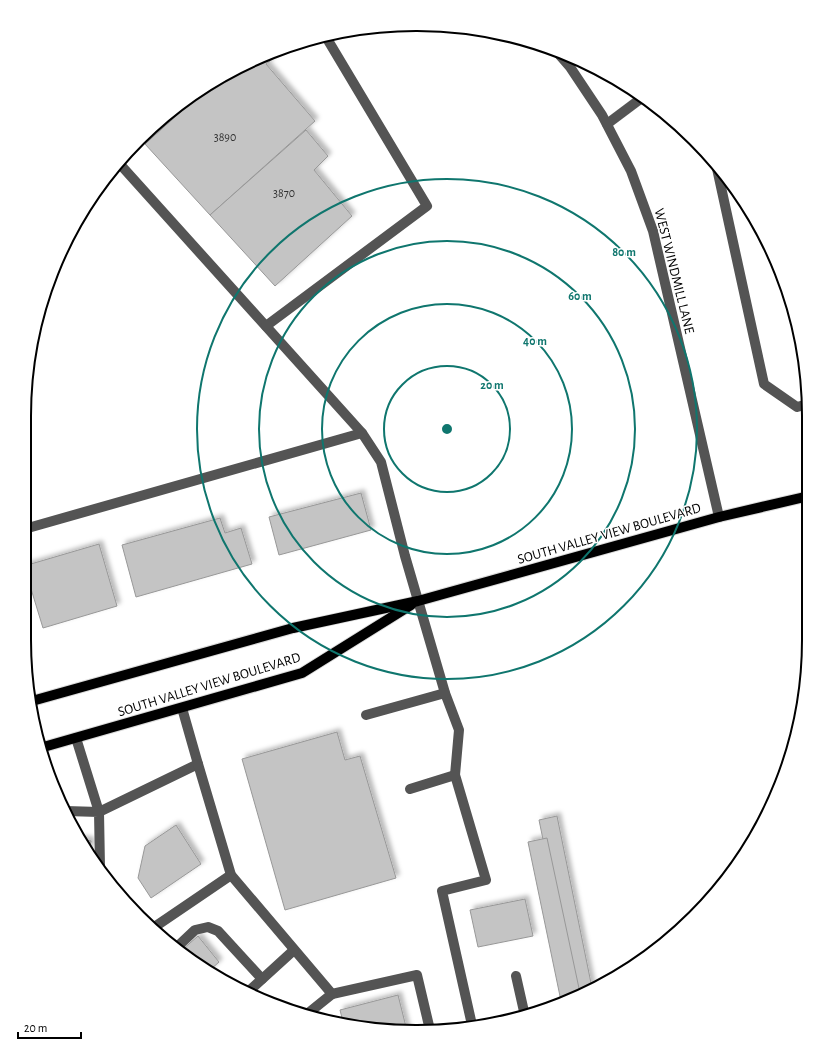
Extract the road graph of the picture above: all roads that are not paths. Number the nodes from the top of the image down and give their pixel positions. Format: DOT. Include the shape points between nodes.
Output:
graph roads {
  1 [pos="328,41"];
  2 [pos="564,60"];
  3 [pos="638,101"];
  4 [pos="607,124"];
  5 [pos="123,167"];
  6 [pos="719,178"];
  7 [pos="266,326"];
  8 [pos="802,406"];
  9 [pos="362,433"];
  10 [pos="802,497"];
  11 [pos="719,517"];
  12 [pos="31,527"];
  13 [pos="418,601"];
  14 [pos="445,693"];
  15 [pos="36,700"];
  16 [pos="182,708"];
  17 [pos="366,715"];
  18 [pos="76,738"];
  19 [pos="46,746"];
  20 [pos="198,764"];
  21 [pos="456,775"];
  22 [pos="410,789"];
  23 [pos="72,811"];
  24 [pos="98,812"];
  25 [pos="100,859"];
  26 [pos="231,875"];
  27 [pos="158,925"];
  28 [pos="181,944"];
  29 [pos="294,950"];
  30 [pos="516,976"];
  31 [pos="262,979"];
  32 [pos="252,988"];
  33 [pos="332,994"];
  34 [pos="312,1010"];
  35 [pos="524,1010"];
  36 [pos="471,1021"];
  37 [pos="429,1025"];
  1 -- 7 [label="street" via="427,206"];
  2 -- 4 [label="street, WEST WINDMILL LANE"];
  3 -- 4 [label="street"];
  4 -- 11 [label="street, WEST WINDMILL LANE" via="631,171 653,231"];
  5 -- 7 [label="street"];
  6 -- 8 [label="street" via="764,384 797,407"];
  7 -- 9 [label="street"];
  9 -- 12 [label="street"];
  9 -- 13 [label="street" via="381,462"];
  10 -- 11 [label="main road, SOUTH VALLEY VIEW BOULEVARD"];
  11 -- 13 [label="main road, SOUTH VALLEY VIEW BOULEVARD"];
  13 -- 14 [label="street"];
  13 -- 15 [label="main road, SOUTH VALLEY VIEW BOULEVARD" via="293,628"];
  13 -- 16 [label="main road, SOUTH VALLEY VIEW BOULEVARD" via="302,673"];
  14 -- 17 [label="street"];
  14 -- 21 [label="street" via="459,730"];
  16 -- 18 [label="main road, SOUTH VALLEY VIEW BOULEVARD"];
  16 -- 20 [label="street"];
  18 -- 19 [label="main road, SOUTH VALLEY VIEW BOULEVARD"];
  18 -- 24 [label="street"];
  20 -- 24 [label="street"];
  20 -- 26 [label="street"];
  21 -- 22 [label="street"];
  21 -- 36 [label="street" via="486,880 442,891"];
  23 -- 24 [label="street"];
  24 -- 25 [label="street"];
  26 -- 27 [label="street"];
  26 -- 29 [label="street"];
  28 -- 31 [label="street" via="195,930 208,927 218,931"];
  29 -- 31 [label="street"];
  29 -- 33 [label="street"];
  30 -- 35 [label="street"];
  31 -- 32 [label="street"];
  33 -- 34 [label="street"];
  33 -- 37 [label="street" via="417,975"];
}
